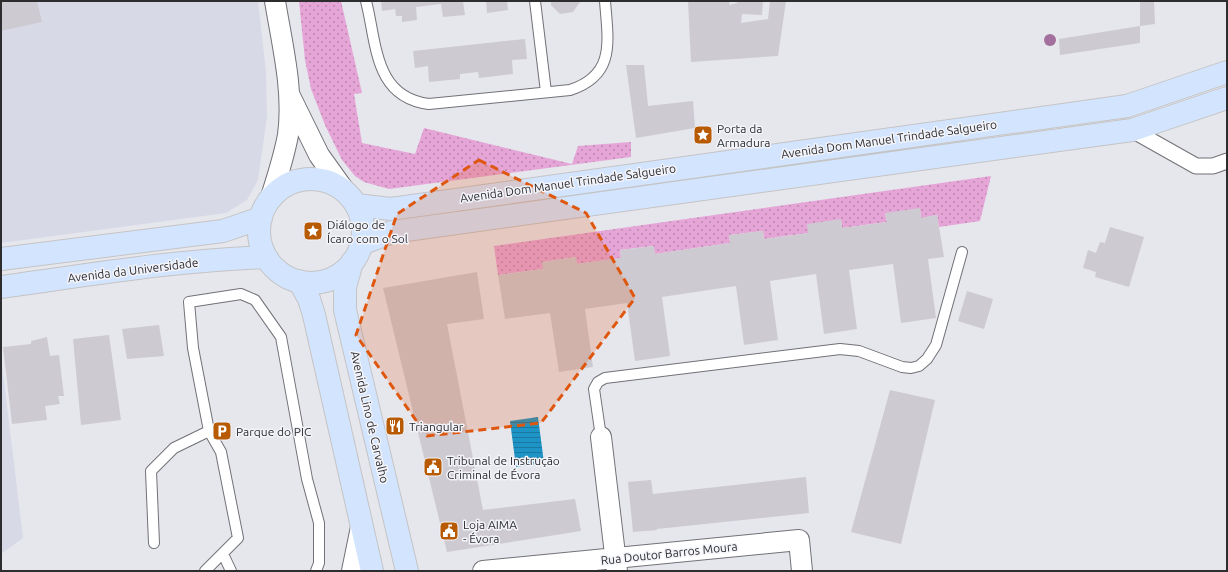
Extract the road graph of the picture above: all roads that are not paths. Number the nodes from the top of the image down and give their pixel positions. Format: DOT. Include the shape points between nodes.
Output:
graph roads {
  1 [pos="275,1"];
  2 [pos="366,1"];
  3 [pos="535,1"];
  4 [pos="605,1"];
  5 [pos="1227,72"];
  6 [pos="546,92"];
  7 [pos="289,95"];
  8 [pos="1227,98"];
  9 [pos="1132,130"];
  10 [pos="1227,161"];
  11 [pos="350,197"];
  12 [pos="266,209"];
  13 [pos="962,252"];
  14 [pos="357,253"];
  15 [pos="266,257"];
  16 [pos="1,259"];
  17 [pos="299,281"];
  18 [pos="1,287"];
  19 [pos="209,430"];
  20 [pos="601,437"];
  21 [pos="362,525"];
  22 [pos="154,543"];
  23 [pos="223,554"];
  24 [pos="616,564"];
  25 [pos="205,571"];
  26 [pos="231,571"];
  27 [pos="316,571"];
  28 [pos="352,571"];
  29 [pos="372,571"];
  30 [pos="407,571"];
  31 [pos="483,571"];
  32 [pos="802,571"];
  1 -- 7 [label="street"];
  2 -- 6 [label="lane" via="384,75 393,88 411,100 429,104"];
  3 -- 6 [label="lane"];
  4 -- 6 [label="lane" via="607,52 599,72 582,86"];
  5 -- 11 [label="main road, Avenida Dom Manuel Trindade Salgueiro" via="1127,106 391,209"];
  7 -- 11 [label="street" via="319,155"];
  7 -- 12 [label="street" via="288,134"];
  8 -- 9 [label="main road, Avenida Dom Manuel Trindade Salgueiro"];
  9 -- 10 [label="street" via="1196,166 1213,166"];
  9 -- 14 [label="main road, Avenida Dom Manuel Trindade Salgueiro" via="392,232"];
  11 -- 12 [label="main road" via="329,182 302,180 282,188"];
  11 -- 14 [label="main road" via="361,217 363,231"];
  12 -- 15 [label="main road" via="259,231"];
  12 -- 16 [label="main road" via="223,230"];
  13 -- 20 [label="lane" via="936,345 919,366 902,367 859,351 840,349 605,378 598,382 594,389"];
  14 -- 17 [label="main road" via="341,273 328,280 314,283"];
  14 -- 30 [label="main road, Avenida Lino de Carvalho" via="345,287 345,310"];
  15 -- 17 [label="main road" via="275,268"];
  15 -- 18 [label="main road, Avenida da Universidade" via="177,263"];
  17 -- 21 [label="main road" via="314,315"];
  19 -- 22 [label="lane" via="174,448 151,471"];
  19 -- 23 [label="lane" via="221,452 238,538"];
  19 -- 27 [label="lane" via="193,348 189,302 242,294 255,300 280,337 307,479 319,523 320,563"];
  20 -- 24 [label="street"];
  21 -- 28 [label="street"];
  21 -- 29 [label="main road"];
  23 -- 25 [label="lane"];
  23 -- 26 [label="lane"];
  24 -- 31 [label="street, Rua Doutor Barros Moura"];
  24 -- 32 [label="street, Rua Doutor Barros Moura" via="799,540"];
}
